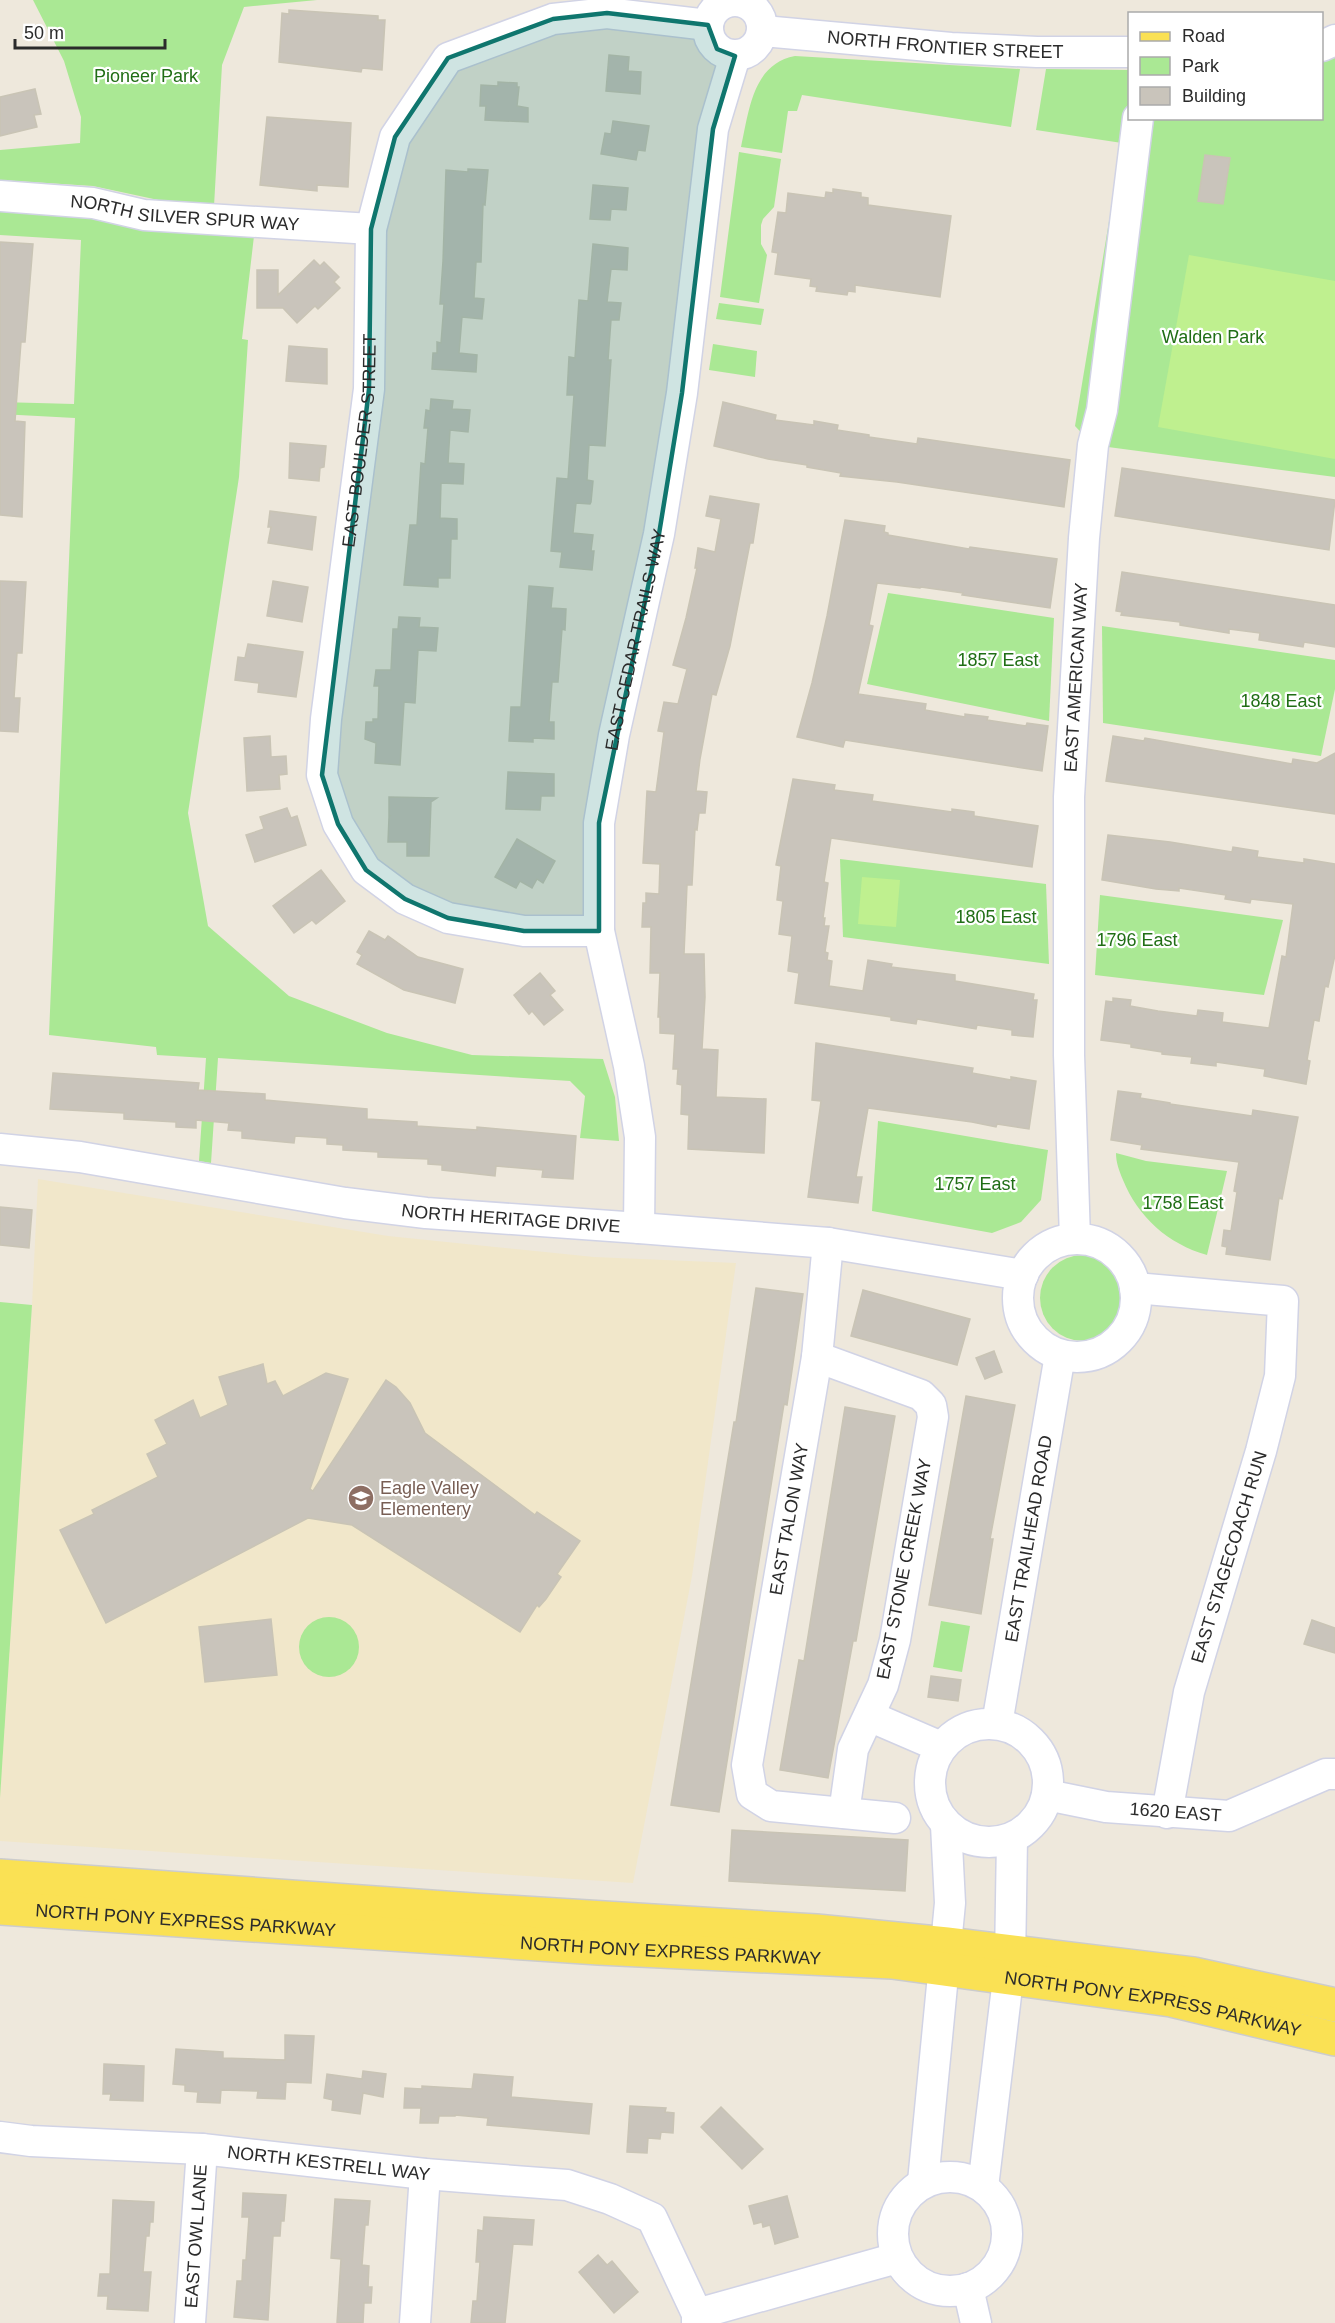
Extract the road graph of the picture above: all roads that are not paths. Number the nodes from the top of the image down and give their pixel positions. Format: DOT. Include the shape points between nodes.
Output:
graph roads {
  1 [pos="745,1"];
  2 [pos="708,25"];
  3 [pos="763,31"];
  4 [pos="1128,52"];
  5 [pos="735,56"];
  6 [pos="1138,120"];
  7 [pos="0,196"];
  8 [pos="371,229"];
  9 [pos="599,931"];
  10 [pos="0,1149"];
  11 [pos="639,1227"];
  12 [pos="1075,1239"];
  13 [pos="828,1244"];
  14 [pos="1023,1275"];
  15 [pos="1135,1288"];
  16 [pos="1060,1355"];
  17 [pos="817,1357"];
  18 [pos="869,1716"];
  19 [pos="997,1724"];
  20 [pos="941,1748"];
  21 [pos="1335,1774"];
  22 [pos="1047,1795"];
  23 [pos="844,1813"];
  24 [pos="1167,1813"];
  25 [pos="895,1818"];
  26 [pos="946,1825"];
  27 [pos="1012,1838"];
  28 [pos="0,1876"];
  29 [pos="0,1908"];
  30 [pos="946,1956"];
  31 [pos="1009,1964"];
  32 [pos="1335,2005"];
  33 [pos="1335,2039"];
  34 [pos="0,2137"];
  35 [pos="202,2149"];
  36 [pos="425,2174"];
  37 [pos="923,2182"];
  38 [pos="983,2187"];
  39 [pos="897,2258"];
  40 [pos="968,2288"];
  41 [pos="697,2319"];
  42 [pos="190,2323"];
  43 [pos="415,2323"];
  44 [pos="976,2323"];
  1 -- 2 [label="street" via="726,2 717,7"];
  1 -- 3 [label="street" via="759,13"];
  2 -- 5 [label="street" via="711,42 717,49"];
  2 -- 8 [label="street, EAST BOULDER STREET" via="607,13 553,19 448,58 394,137"];
  3 -- 4 [label="street, NORTH FRONTIER STREET" via="951,48"];
  3 -- 5 [label="street" via="756,46"];
  5 -- 9 [label="street, EAST CEDAR TRAILS WAY" via="713,129 682,393 659,534 614,735 599,822"];
  6 -- 12 [label="street, EAST AMERICAN WAY" via="1102,410 1092,457 1069,786 1069,1055"];
  7 -- 8 [label="street, NORTH SILVER SPUR WAY" via="93,202 144,215"];
  8 -- 9 [label="street, EAST BOULDER STREET" via="369,389 322,775 338,824 366,870 405,899 448,918 524,931"];
  9 -- 11 [label="street, EAST CEDAR TRAILS WAY" via="629,1066 640,1137"];
  10 -- 11 [label="street, NORTH HERITAGE DRIVE" via="80,1156 345,1203 426,1213"];
  11 -- 13 [label="street, NORTH HERITAGE DRIVE"];
  12 -- 14 [label="street" via="1046,1248"];
  12 -- 15 [label="street" via="1092,1241 1117,1254 1131,1274"];
  13 -- 14 [label="street, NORTH HERITAGE DRIVE"];
  13 -- 17 [label="street, EAST TALON WAY"];
  14 -- 16 [label="street" via="1018,1290 1020,1315 1032,1337"];
  15 -- 16 [label="street" via="1133,1317 1112,1346 1081,1358"];
  15 -- 24 [label="street, EAST STAGECOACH RUN" via="1283,1301 1280,1376 1189,1692"];
  16 -- 19 [label="street, EAST TRAILHEAD ROAD"];
  17 -- 18 [label="street, EAST STONE CREEK WAY" via="921,1395 931,1405 933,1417 895,1640 883,1685"];
  17 -- 23 [label="street, EAST TALON WAY" via="747,1765 752,1794 771,1806"];
  18 -- 20 [label="street"];
  18 -- 23 [label="street, EAST STONE CREEK WAY" via="854,1749"];
  19 -- 20 [label="street" via="966,1728"];
  19 -- 22 [label="street" via="1016,1730 1031,1741 1048,1775"];
  20 -- 26 [label="street" via="929,1779 933,1804"];
  21 -- 24 [label="street, 1620 EAST" via="1326,1774 1229,1816"];
  22 -- 24 [label="street, 1620 EAST" via="1106,1807"];
  22 -- 27 [label="street" via="1035,1821"];
  23 -- 25 [label="street"];
  26 -- 27 [label="street" via="977,1842"];
  26 -- 30 [label="street" via="950,1903"];
  27 -- 31 [label="street"];
  28 -- 30 [label="main road, NORTH PONY EXPRESS PARKWAY" via="816,1930"];
  29 -- 30 [label="main road, NORTH PONY EXPRESS PARKWAY" via="599,1948 839,1958"];
  30 -- 31 [label="main road, NORTH PONY EXPRESS PARKWAY"];
  30 -- 37 [label="street"];
  31 -- 32 [label="main road, NORTH PONY EXPRESS PARKWAY" via="1194,1974"];
  31 -- 33 [label="main road, NORTH PONY EXPRESS PARKWAY"];
  31 -- 38 [label="street"];
  34 -- 35 [label="street, NORTH KESTRELL WAY"];
  35 -- 36 [label="street, NORTH KESTRELL WAY"];
  35 -- 42 [label="street, EAST OWL LANE"];
  36 -- 41 [label="street, NORTH KESTRELL WAY" via="567,2185 652,2218"];
  36 -- 43 [label="street"];
  37 -- 38 [label="street" via="957,2176"];
  37 -- 39 [label="street" via="909,2193 895,2217 893,2243"];
  38 -- 40 [label="street" via="1001,2206 1007,2238 996,2269"];
  39 -- 40 [label="street" via="908,2274 922,2284 944,2292"];
  39 -- 41 [label="street"];
  40 -- 44 [label="street"];
}
